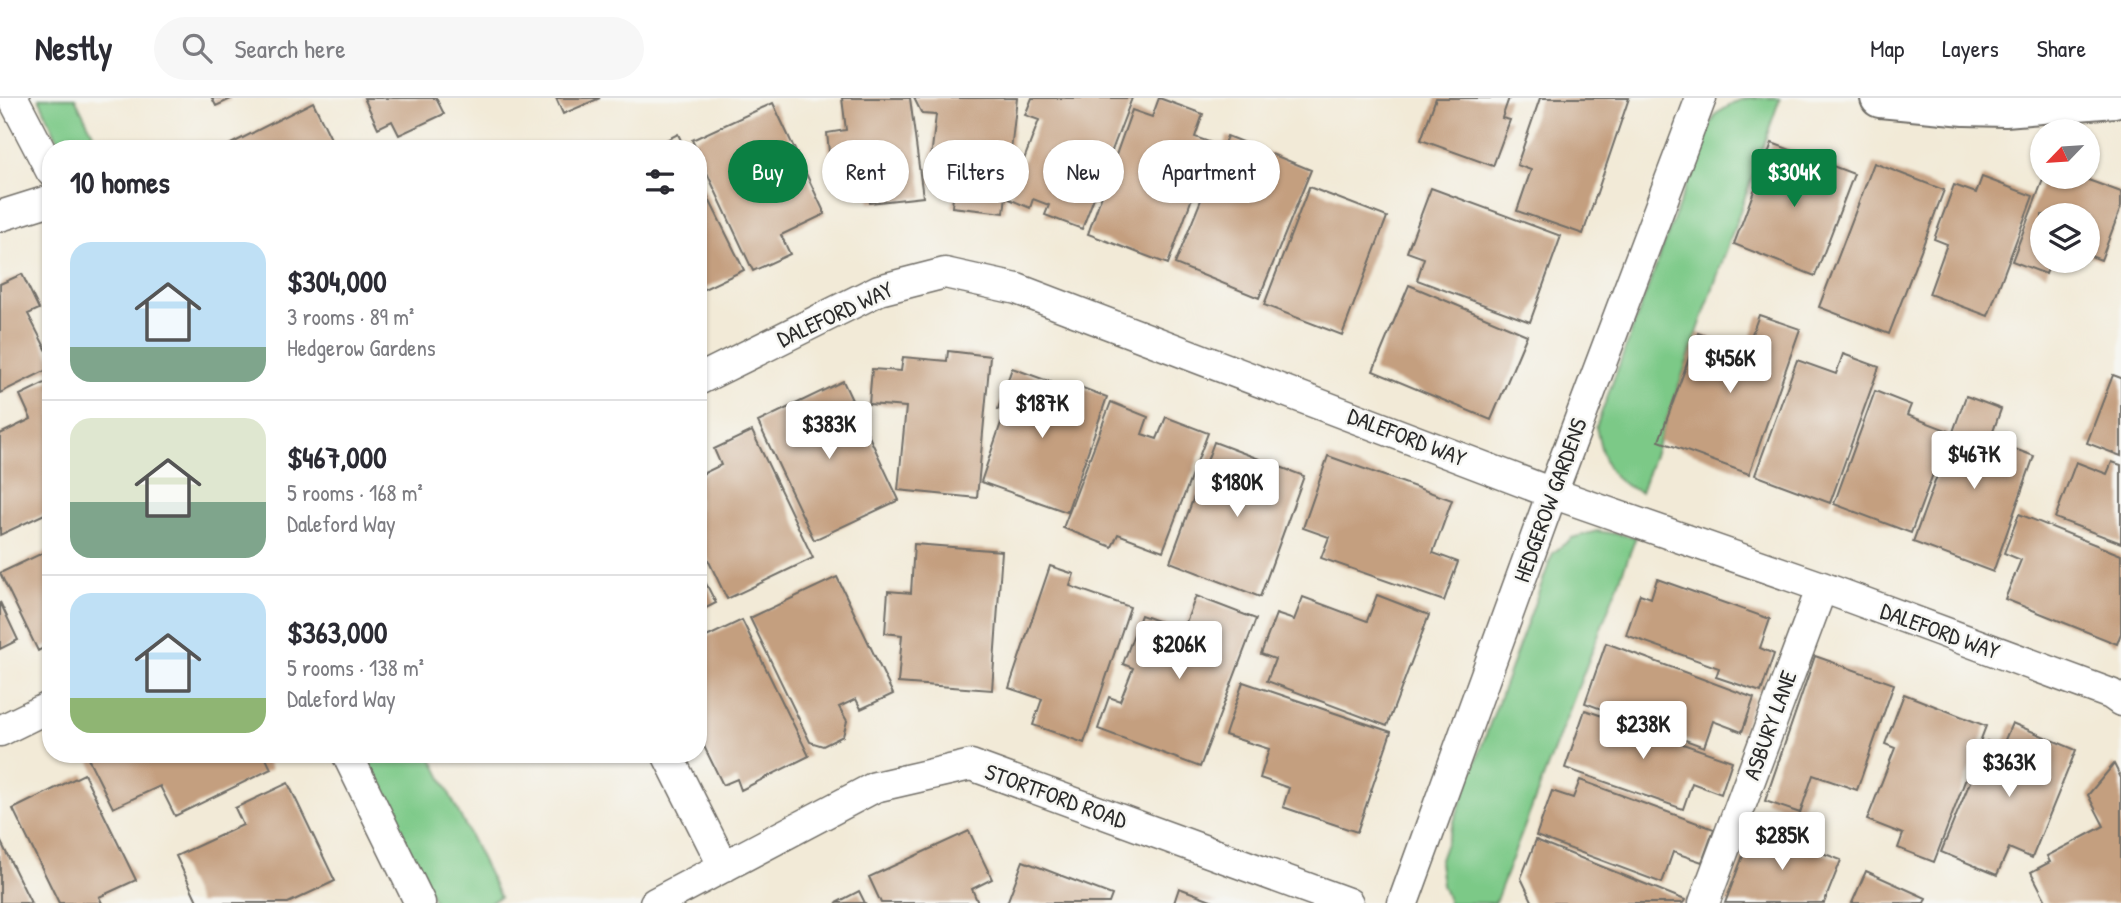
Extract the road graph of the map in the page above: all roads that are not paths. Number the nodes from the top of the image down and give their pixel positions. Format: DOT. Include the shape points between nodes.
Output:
graph roads {
  1 [pos="13,98"];
  2 [pos="1701,98"];
  3 [pos="1880,98"];
  4 [pos="2114,98"];
  5 [pos="42,154"];
  6 [pos="42,203"];
  7 [pos="0,216"];
  8 [pos="707,376"];
  9 [pos="1552,493"];
  10 [pos="1822,587"];
  11 [pos="2121,701"];
  12 [pos="42,711"];
  13 [pos="0,732"];
  14 [pos="351,763"];
  15 [pos="672,763"];
  16 [pos="724,867"];
  17 [pos="420,903"];
  18 [pos="655,903"];
  19 [pos="1348,903"];
  20 [pos="1403,903"];
  21 [pos="1704,903"];
  1 -- 5 [label="street"];
  2 -- 9 [label="street, HEDGEROW GARDENS"];
  3 -- 4 [label="street" via="2005,107"];
  6 -- 7 [label="street"];
  8 -- 9 [label="street, DALEFORD WAY" via="879,290 945,273 1017,289"];
  9 -- 10 [label="street, DALEFORD WAY"];
  9 -- 20 [label="street, HEDGEROW GARDENS"];
  10 -- 11 [label="street, DALEFORD WAY"];
  10 -- 21 [label="street, ASBURY LANE"];
  12 -- 13 [label="street"];
  14 -- 17 [label="street"];
  15 -- 16 [label="street"];
  16 -- 18 [label="street, STORTFORD ROAD"];
  16 -- 19 [label="street, STORTFORD ROAD" via="875,787 971,765"];
}
